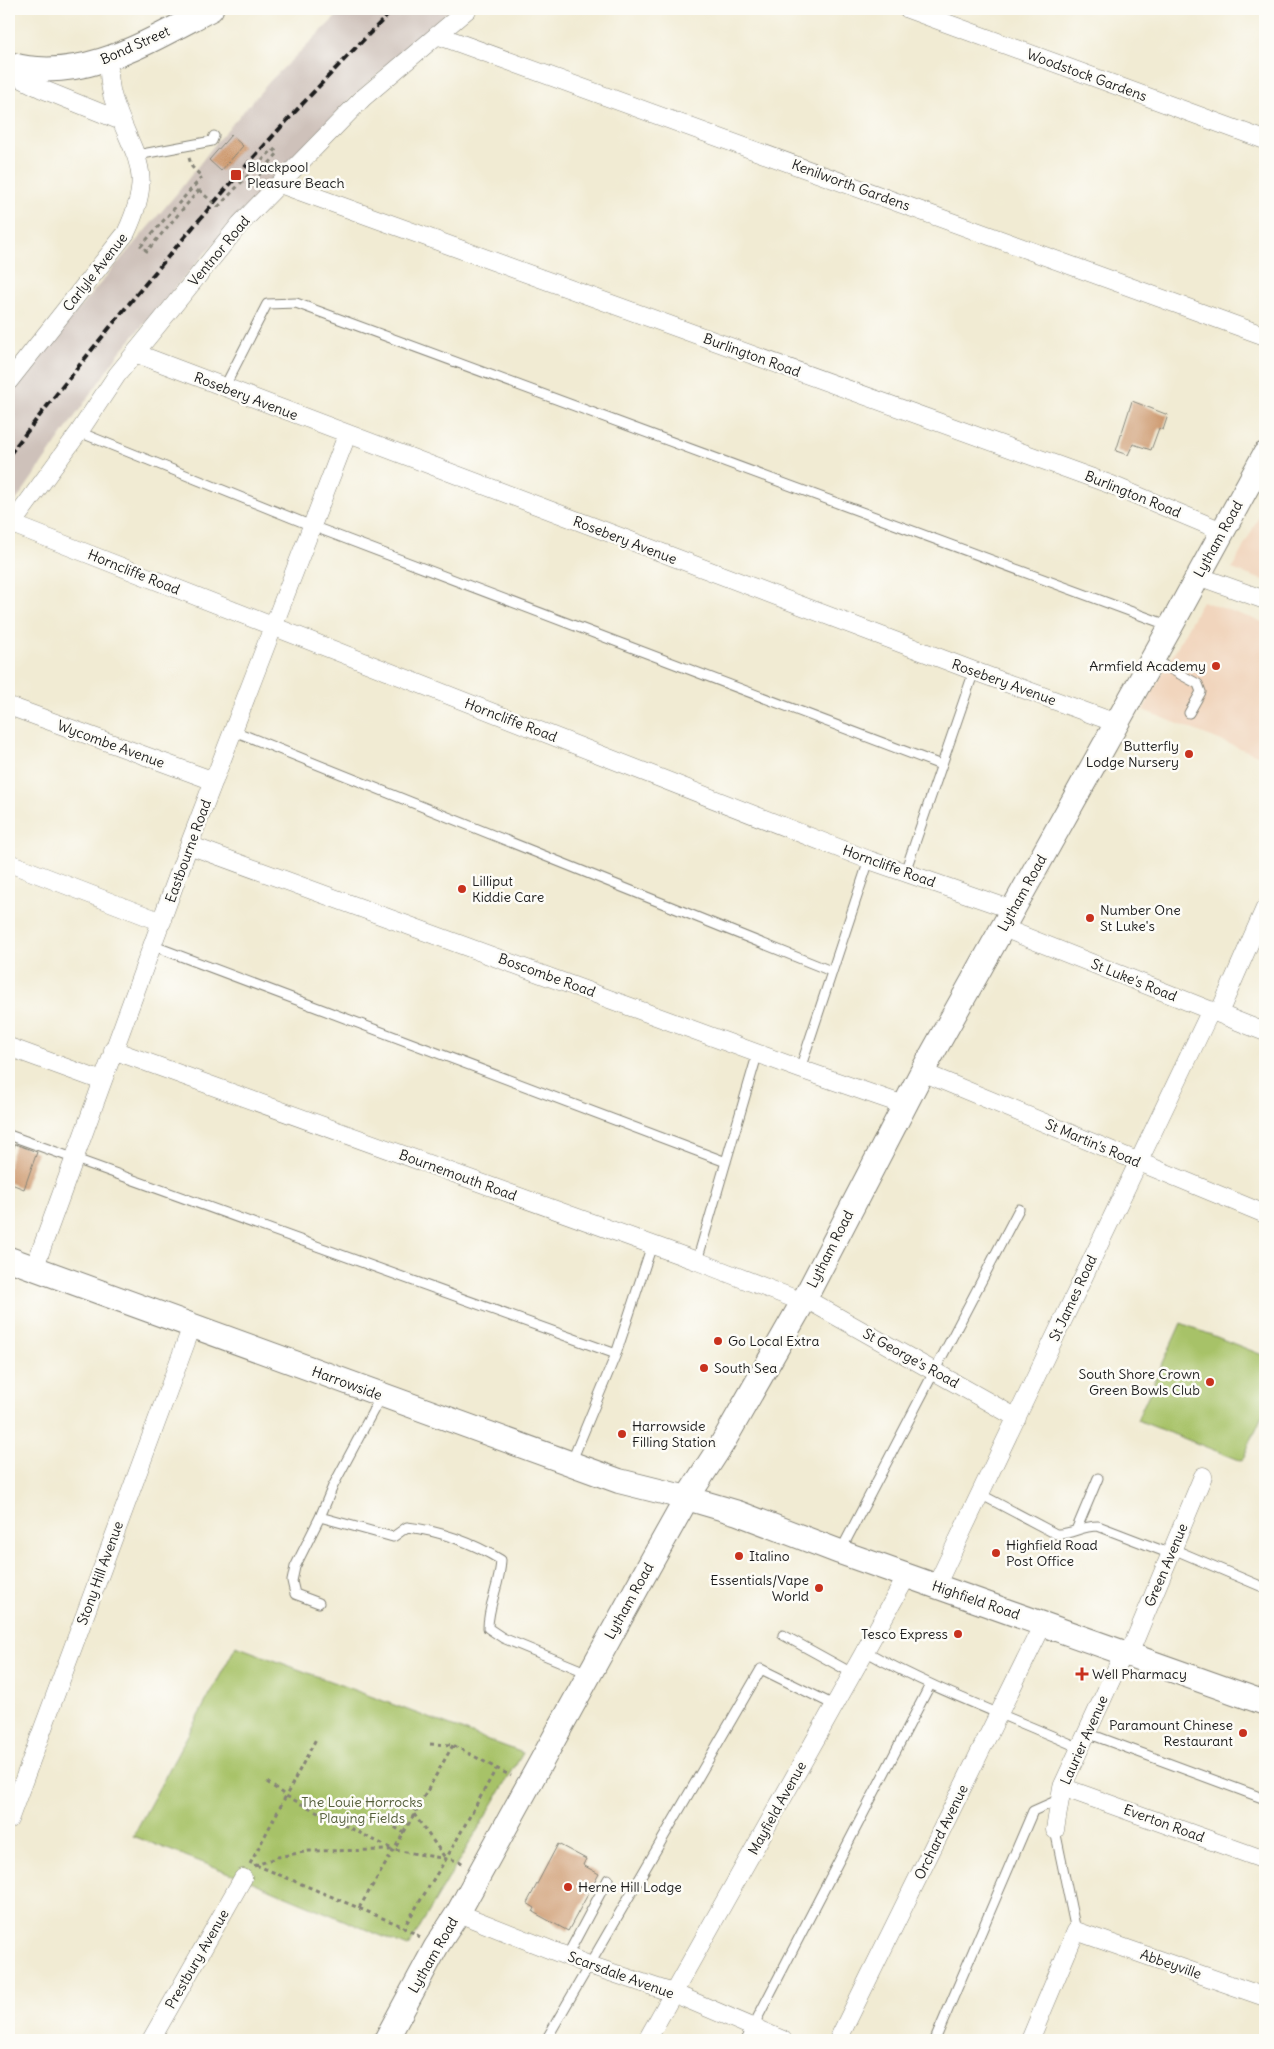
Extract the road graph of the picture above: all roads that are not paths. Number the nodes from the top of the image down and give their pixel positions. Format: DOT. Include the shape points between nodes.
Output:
graph roads {
  1 [pos="211,9"];
  2 [pos="468,9"];
  3 [pos="908,9"];
  4 [pos="437,35"];
  5 [pos="108,59"];
  6 [pos="12,74"];
  7 [pos="121,121"];
  8 [pos="214,136"];
  9 [pos="1265,140"];
  10 [pos="137,155"];
  11 [pos="280,184"];
  12 [pos="1265,336"];
  13 [pos="135,353"];
  14 [pos="9,381"];
  15 [pos="224,388"];
  16 [pos="80,432"];
  17 [pos="347,435"];
  18 [pos="1265,454"];
  19 [pos="10,526"];
  20 [pos="312,526"];
  21 [pos="1222,531"];
  22 [pos="1198,576"];
  23 [pos="1265,600"];
  24 [pos="1171,626"];
  25 [pos="272,627"];
  26 [pos="1152,659"];
  27 [pos="974,671"];
  28 [pos="9,706"];
  29 [pos="1189,713"];
  30 [pos="1116,723"];
  31 [pos="234,731"];
  32 [pos="941,765"];
  33 [pos="214,781"];
  34 [pos="189,845"];
  35 [pos="869,860"];
  36 [pos="9,863"];
  37 [pos="905,872"];
  38 [pos="1265,908"];
  39 [pos="1008,919"];
  40 [pos="162,922"];
  41 [pos="154,946"];
  42 [pos="831,971"];
  43 [pos="1215,1012"];
  44 [pos="1265,1032"];
  45 [pos="9,1047"];
  46 [pos="114,1050"];
  47 [pos="758,1052"];
  48 [pos="800,1069"];
  49 [pos="922,1072"];
  50 [pos="102,1081"];
  51 [pos="904,1106"];
  52 [pos="9,1135"];
  53 [pos="74,1159"];
  54 [pos="726,1162"];
  55 [pos="1137,1162"];
  56 [pos="1019,1209"];
  57 [pos="1265,1214"];
  58 [pos="652,1245"];
  59 [pos="9,1259"];
  60 [pos="697,1261"];
  61 [pos="34,1269"];
  62 [pos="803,1300"];
  63 [pos="192,1326"];
  64 [pos="616,1354"];
  65 [pos="935,1372"];
  66 [pos="381,1395"];
  67 [pos="1017,1418"];
  68 [pos="570,1464"];
  69 [pos="1203,1476"];
  70 [pos="1098,1478"];
  71 [pos="980,1494"];
  72 [pos="687,1498"];
  73 [pos="320,1516"];
  74 [pos="1077,1528"];
  75 [pos="840,1552"];
  76 [pos="1172,1552"];
  77 [pos="907,1576"];
  78 [pos="936,1586"];
  79 [pos="1265,1587"];
  80 [pos="319,1603"];
  81 [pos="1043,1624"];
  82 [pos="783,1635"];
  83 [pos="865,1651"];
  84 [pos="1126,1653"];
  85 [pos="588,1673"];
  86 [pos="852,1673"];
  87 [pos="930,1686"];
  88 [pos="1265,1703"];
  89 [pos="834,1705"];
  90 [pos="999,1712"];
  91 [pos="1083,1740"];
  92 [pos="1061,1793"];
  93 [pos="1265,1799"];
  94 [pos="9,1820"];
  95 [pos="1055,1830"];
  96 [pos="1265,1860"];
  97 [pos="243,1878"];
  98 [pos="608,1879"];
  99 [pos="458,1913"];
  100 [pos="1076,1931"];
  101 [pos="567,1956"];
  102 [pos="588,1965"];
  103 [pos="673,1993"];
  104 [pos="1265,1997"];
  105 [pos="749,2034"];
  106 [pos="150,2040"];
  107 [pos="386,2040"];
  108 [pos="546,2040"];
  109 [pos="647,2040"];
  110 [pos="783,2040"];
  111 [pos="838,2040"];
  112 [pos="934,2040"];
  113 [pos="1030,2040"];
  1 -- 5 [label="main road, Bond Street"];
  2 -- 4 [label="street, Ventnor Road"];
  3 -- 9 [label="street, Woodstock Gardens"];
  4 -- 11 [label="street, Ventnor Road" via="363,98"];
  4 -- 12 [label="street, Kenilworth Gardens"];
  5 -- 6 [label="main road, Bond Street" via="84,67"];
  5 -- 7 [label="street, Carlyle Avenue" via="112,95"];
  6 -- 7 [label="street"];
  7 -- 10 [label="street, Carlyle Avenue"];
  8 -- 10 [label="lane" via="212,141"];
  10 -- 14 [label="street, Carlyle Avenue" via="141,186 137,210 126,233"];
  11 -- 13 [label="street, Ventnor Road" via="240,224"];
  11 -- 21 [label="street, Burlington Road" via="1112,485"];
  13 -- 15 [label="street, Rosebery Avenue"];
  13 -- 16 [label="street, Ventnor Road"];
  15 -- 17 [label="street, Rosebery Avenue"];
  15 -- 24 [label="lane" via="267,304 296,303"];
  16 -- 19 [label="street, Ventnor Road"];
  16 -- 20 [label="lane"];
  17 -- 20 [label="street, Eastbourne Road"];
  17 -- 27 [label="street, Rosebery Avenue"];
  18 -- 21 [label="main road, Lytham Road"];
  19 -- 25 [label="street, Horncliffe Road"];
  20 -- 25 [label="street, Eastbourne Road"];
  20 -- 32 [label="lane"];
  21 -- 22 [label="main road, Lytham Road"];
  22 -- 23 [label="street"];
  22 -- 24 [label="main road, Lytham Road"];
  24 -- 26 [label="main road, Lytham Road"];
  25 -- 31 [label="street, Eastbourne Road"];
  25 -- 35 [label="street, Horncliffe Road"];
  26 -- 29 [label="lane" via="1198,684 1201,692"];
  26 -- 30 [label="main road, Lytham Road"];
  27 -- 30 [label="street, Rosebery Avenue"];
  27 -- 32 [label="lane"];
  28 -- 33 [label="street, Wycombe Avenue"];
  30 -- 39 [label="main road, Lytham Road"];
  31 -- 33 [label="street, Eastbourne Road"];
  31 -- 42 [label="lane"];
  32 -- 37 [label="lane"];
  33 -- 34 [label="street, Eastbourne Road"];
  34 -- 40 [label="street, Eastbourne Road"];
  34 -- 47 [label="street, Boscombe Road"];
  35 -- 37 [label="street, Horncliffe Road"];
  35 -- 42 [label="lane"];
  36 -- 40 [label="street"];
  37 -- 39 [label="street, Horncliffe Road"];
  38 -- 43 [label="street, St James Road"];
  39 -- 43 [label="street, St Luke's Road"];
  39 -- 49 [label="main road, Lytham Road"];
  40 -- 41 [label="street, Eastbourne Road"];
  41 -- 46 [label="street, Eastbourne Road"];
  41 -- 54 [label="lane"];
  42 -- 48 [label="lane"];
  43 -- 44 [label="street, St Luke's Road"];
  43 -- 55 [label="street, St James Road"];
  45 -- 50 [label="street"];
  46 -- 50 [label="street, Eastbourne Road"];
  46 -- 58 [label="street, Bournemouth Road"];
  47 -- 48 [label="street, Boscombe Road"];
  47 -- 54 [label="lane"];
  48 -- 51 [label="street, Boscombe Road"];
  49 -- 51 [label="main road, Lytham Road"];
  49 -- 55 [label="street, St Martin's Road"];
  50 -- 53 [label="street, Eastbourne Road"];
  51 -- 62 [label="main road, Lytham Road"];
  52 -- 53 [label="lane"];
  53 -- 61 [label="street, Eastbourne Road"];
  53 -- 64 [label="lane"];
  54 -- 60 [label="lane"];
  55 -- 57 [label="street, St Martin's Road"];
  55 -- 67 [label="street, St James Road"];
  56 -- 65 [label="lane"];
  58 -- 60 [label="street, Bournemouth Road"];
  58 -- 64 [label="lane"];
  59 -- 61 [label="main road, Harrowside"];
  60 -- 62 [label="street, Bournemouth Road"];
  61 -- 63 [label="main road, Harrowside"];
  62 -- 65 [label="street, St George's Road"];
  62 -- 72 [label="main road, Lytham Road" via="722,1444"];
  63 -- 66 [label="main road, Harrowside"];
  63 -- 94 [label="street, Stony Hill Avenue"];
  64 -- 68 [label="lane"];
  65 -- 67 [label="street, St George's Road"];
  65 -- 75 [label="lane"];
  66 -- 68 [label="main road, Harrowside"];
  66 -- 73 [label="lane"];
  67 -- 71 [label="street, St James Road"];
  68 -- 72 [label="main road, Harrowside" via="619,1481"];
  69 -- 76 [label="street, Green Avenue"];
  70 -- 74 [label="lane"];
  71 -- 74 [label="lane" via="1056,1534 1068,1534"];
  71 -- 78 [label="street, St James Road"];
  72 -- 75 [label="main road, Highfield Road" via="738,1513"];
  72 -- 85 [label="main road, Lytham Road"];
  73 -- 80 [label="lane" via="295,1567 292,1581 296,1594"];
  73 -- 85 [label="lane" via="394,1538 407,1528 419,1529 486,1551 500,1560 500,1577 488,1615 488,1628 503,1638"];
  74 -- 76 [label="lane" via="1098,1526"];
  75 -- 77 [label="main road, Highfield Road"];
  76 -- 79 [label="lane"];
  76 -- 84 [label="street, Green Avenue"];
  77 -- 78 [label="main road, Highfield Road"];
  77 -- 83 [label="street, Mayfield Avenue"];
  78 -- 81 [label="main road, Highfield Road"];
  81 -- 84 [label="main road, Highfield Road"];
  81 -- 90 [label="street, Orchard Avenue"];
  82 -- 86 [label="lane"];
  83 -- 86 [label="street, Mayfield Avenue"];
  83 -- 87 [label="lane"];
  84 -- 88 [label="main road, Highfield Road"];
  84 -- 91 [label="street, Laurier Avenue"];
  85 -- 99 [label="main road, Lytham Road"];
  86 -- 89 [label="street, Mayfield Avenue"];
  87 -- 90 [label="lane"];
  87 -- 105 [label="lane"];
  89 -- 102 [label="lane" via="761,1669 610,1933"];
  89 -- 103 [label="street, Mayfield Avenue"];
  90 -- 91 [label="lane"];
  90 -- 111 [label="street, Orchard Avenue"];
  91 -- 92 [label="street, Laurier Avenue"];
  91 -- 93 [label="lane"];
  92 -- 95 [label="street, Laurier Avenue"];
  92 -- 96 [label="street, Everton Road"];
  92 -- 112 [label="lane" via="1033,1811"];
  95 -- 100 [label="lane"];
  97 -- 106 [label="street, Prestbury Avenue"];
  98 -- 101 [label="lane"];
  99 -- 101 [label="street, Scarsdale Avenue"];
  99 -- 107 [label="main road, Lytham Road"];
  100 -- 104 [label="street, Abbeyville"];
  100 -- 113 [label="street"];
  101 -- 102 [label="street, Scarsdale Avenue"];
  102 -- 103 [label="street, Scarsdale Avenue"];
  102 -- 108 [label="lane"];
  103 -- 105 [label="street, Scarsdale Avenue"];
  103 -- 109 [label="street, Mayfield Avenue"];
  105 -- 110 [label="street, Scarsdale Avenue"];
}
